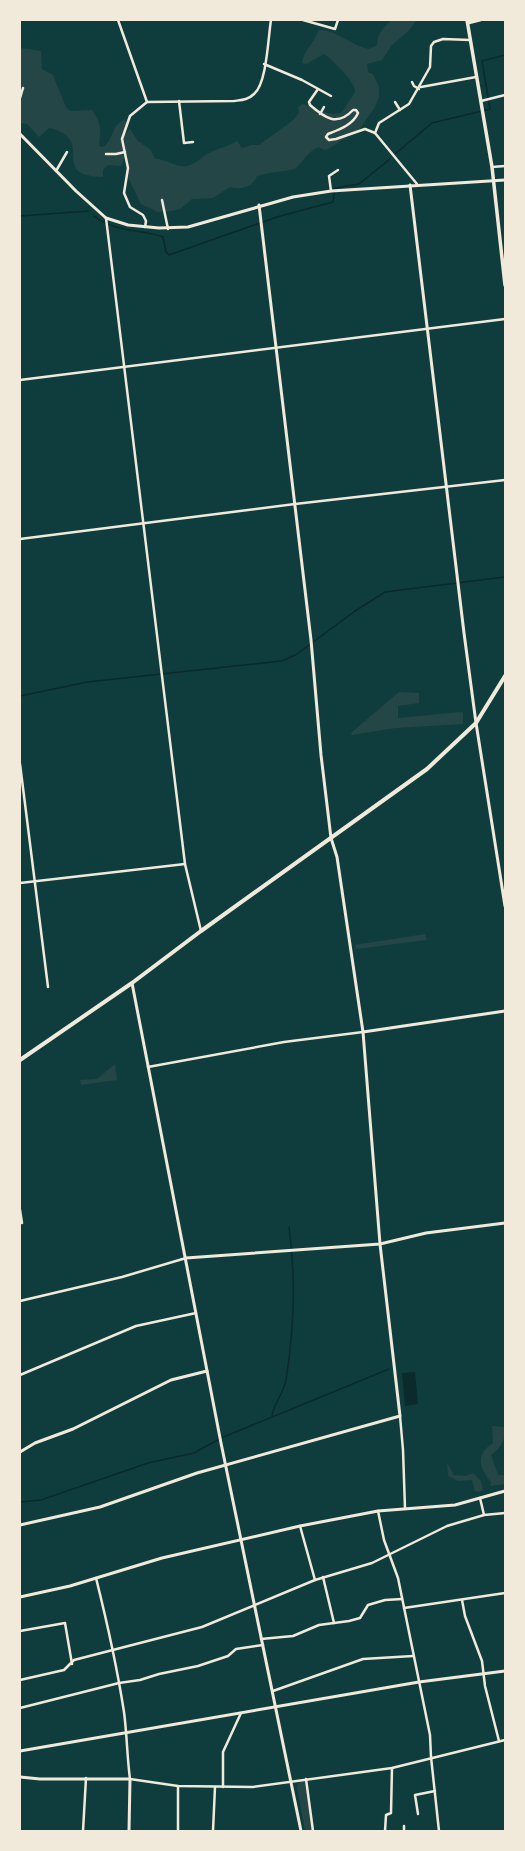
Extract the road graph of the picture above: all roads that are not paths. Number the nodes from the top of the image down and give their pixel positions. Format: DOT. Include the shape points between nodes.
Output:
graph roads {
  1 [pos="118,20"];
  2 [pos="271,20"];
  3 [pos="303,20"];
  4 [pos="338,20"];
  5 [pos="480,20"];
  6 [pos="468,21"];
  7 [pos="470,40"];
  8 [pos="264,64"];
  9 [pos="476,77"];
  10 [pos="412,82"];
  11 [pos="23,88"];
  12 [pos="420,88"];
  13 [pos="318,89"];
  14 [pos="505,95"];
  15 [pos="331,96"];
  16 [pos="20,98"];
  17 [pos="179,101"];
  18 [pos="483,101"];
  19 [pos="147,102"];
  20 [pos="395,102"];
  21 [pos="324,107"];
  22 [pos="400,110"];
  23 [pos="320,114"];
  24 [pos="374,133"];
  25 [pos="20,134"];
  26 [pos="192,142"];
  27 [pos="67,152"];
  28 [pos="125,152"];
  29 [pos="106,154"];
  30 [pos="505,166"];
  31 [pos="492,167"];
  32 [pos="338,170"];
  33 [pos="56,171"];
  34 [pos="505,180"];
  35 [pos="494,181"];
  36 [pos="416,184"];
  37 [pos="410,185"];
  38 [pos="332,191"];
  39 [pos="162,200"];
  40 [pos="259,205"];
  41 [pos="106,219"];
  42 [pos="145,227"];
  43 [pos="168,229"];
  44 [pos="503,253"];
  45 [pos="505,285"];
  46 [pos="505,318"];
  47 [pos="426,328"];
  48 [pos="276,347"];
  49 [pos="125,367"];
  50 [pos="20,380"];
  51 [pos="505,480"];
  52 [pos="446,487"];
  53 [pos="295,504"];
  54 [pos="142,522"];
  55 [pos="20,539"];
  56 [pos="505,676"];
  57 [pos="476,723"];
  58 [pos="20,764"];
  59 [pos="331,838"];
  60 [pos="185,864"];
  61 [pos="35,882"];
  62 [pos="20,883"];
  63 [pos="505,906"];
  64 [pos="200,931"];
  65 [pos="132,983"];
  66 [pos="48,987"];
  67 [pos="505,1012"];
  68 [pos="364,1032"];
  69 [pos="20,1060"];
  70 [pos="147,1067"];
  71 [pos="20,1210"];
  72 [pos="22,1223"];
  73 [pos="505,1223"];
  74 [pos="380,1244"];
  75 [pos="186,1258"];
  76 [pos="20,1301"];
  77 [pos="196,1314"];
  78 [pos="207,1371"];
  79 [pos="20,1375"];
  80 [pos="400,1416"];
  81 [pos="20,1452"];
  82 [pos="226,1466"];
  83 [pos="505,1492"];
  84 [pos="480,1498"];
  85 [pos="405,1508"];
  86 [pos="378,1511"];
  87 [pos="505,1513"];
  88 [pos="484,1515"];
  89 [pos="20,1525"];
  90 [pos="300,1526"];
  91 [pos="241,1540"];
  92 [pos="389,1555"];
  93 [pos="323,1577"];
  94 [pos="96,1578"];
  95 [pos="315,1580"];
  96 [pos="505,1592"];
  97 [pos="20,1597"];
  98 [pos="402,1599"];
  99 [pos="462,1600"];
  100 [pos="255,1606"];
  101 [pos="404,1608"];
  102 [pos="334,1623"];
  103 [pos="20,1631"];
  104 [pos="261,1640"];
  105 [pos="262,1645"];
  106 [pos="113,1649"];
  107 [pos="413,1656"];
  108 [pos="72,1664"];
  109 [pos="505,1670"];
  110 [pos="484,1673"];
  111 [pos="20,1680"];
  112 [pos="419,1682"];
  113 [pos="119,1683"];
  114 [pos="272,1692"];
  115 [pos="276,1707"];
  116 [pos="20,1708"];
  117 [pos="241,1713"];
  118 [pos="125,1734"];
  119 [pos="505,1740"];
  120 [pos="500,1741"];
  121 [pos="20,1751"];
  122 [pos="431,1757"];
  123 [pos="392,1768"];
  124 [pos="20,1777"];
  125 [pos="86,1778"];
  126 [pos="130,1779"];
  127 [pos="306,1779"];
  128 [pos="292,1781"];
  129 [pos="178,1786"];
  130 [pos="215,1787"];
  131 [pos="224,1787"];
  132 [pos="435,1791"];
  133 [pos="418,1814"];
  134 [pos="404,1826"];
  135 [pos="83,1831"];
  136 [pos="130,1831"];
  137 [pos="178,1831"];
  138 [pos="213,1831"];
  139 [pos="302,1831"];
  140 [pos="313,1831"];
  141 [pos="385,1831"];
  142 [pos="404,1831"];
  143 [pos="439,1831"];
  1 -- 19 [label="street"];
  2 -- 8 [label="street"];
  3 -- 4 [label="street" via="334,30"];
  5 -- 6 [label="street"];
  6 -- 7 [label="main road"];
  7 -- 9 [label="main road"];
  7 -- 12 [label="street" via="444,39 434,42 431,46 430,67"];
  8 -- 13 [label="street"];
  8 -- 17 [label="street" via="262,80 255,94 247,99"];
  9 -- 12 [label="street"];
  9 -- 18 [label="main road"];
  10 -- 12 [label="street"];
  11 -- 16 [label="street"];
  12 -- 22 [label="street" via="409,104"];
  13 -- 15 [label="street"];
  13 -- 23 [label="street" via="309,102"];
  14 -- 18 [label="street"];
  17 -- 19 [label="street"];
  17 -- 26 [label="street" via="184,143"];
  18 -- 31 [label="main road"];
  19 -- 28 [label="street" via="130,116 122,139"];
  20 -- 22 [label="street"];
  21 -- 23 [label="street"];
  22 -- 24 [label="street" via="379,123"];
  23 -- 24 [label="street" via="335,120 346,117 353,110 358,113 356,118 342,128 328,134 326,137 329,140 365,129"];
  24 -- 36 [label="street"];
  25 -- 33 [label="street"];
  27 -- 33 [label="street"];
  28 -- 29 [label="street"];
  28 -- 42 [label="street" via="128,168 124,193 130,207 143,215"];
  30 -- 31 [label="street"];
  31 -- 35 [label="main road"];
  32 -- 38 [label="street" via="329,176"];
  33 -- 41 [label="street"];
  34 -- 35 [label="street"];
  35 -- 36 [label="street"];
  35 -- 44 [label="main road"];
  36 -- 37 [label="street"];
  37 -- 38 [label="street"];
  37 -- 47 [label="street"];
  38 -- 40 [label="street"];
  39 -- 43 [label="street"];
  40 -- 43 [label="street" via="188,227"];
  40 -- 48 [label="street"];
  41 -- 42 [label="street"];
  41 -- 49 [label="street"];
  42 -- 43 [label="street"];
  44 -- 45 [label="main road"];
  46 -- 47 [label="street"];
  47 -- 48 [label="street"];
  47 -- 52 [label="street"];
  48 -- 49 [label="street"];
  48 -- 53 [label="street"];
  49 -- 50 [label="street"];
  49 -- 54 [label="street"];
  51 -- 52 [label="street"];
  52 -- 53 [label="street"];
  52 -- 57 [label="street"];
  53 -- 54 [label="street"];
  53 -- 59 [label="street"];
  54 -- 55 [label="street"];
  54 -- 60 [label="street"];
  56 -- 57 [label="highway"];
  57 -- 59 [label="highway" via="427,768"];
  57 -- 63 [label="street"];
  58 -- 61 [label="street"];
  59 -- 64 [label="highway"];
  59 -- 68 [label="street" via="337,857"];
  60 -- 61 [label="street"];
  60 -- 64 [label="street"];
  61 -- 62 [label="street"];
  61 -- 66 [label="street"];
  64 -- 65 [label="highway"];
  65 -- 69 [label="highway"];
  65 -- 70 [label="street"];
  67 -- 68 [label="street"];
  68 -- 70 [label="street" via="284,1042"];
  68 -- 74 [label="street"];
  70 -- 75 [label="street"];
  71 -- 72 [label="street"];
  73 -- 74 [label="street" via="426,1233"];
  74 -- 75 [label="street"];
  74 -- 80 [label="street"];
  75 -- 76 [label="street" via="136,1274"];
  75 -- 77 [label="street"];
  77 -- 78 [label="street"];
  77 -- 79 [label="street" via="136,1326"];
  78 -- 81 [label="street" via="171,1380 73,1429 35,1443"];
  78 -- 82 [label="street"];
  80 -- 82 [label="street"];
  80 -- 85 [label="street"];
  82 -- 89 [label="street" via="197,1473 100,1507"];
  82 -- 91 [label="street"];
  83 -- 84 [label="street"];
  84 -- 85 [label="street" via="455,1505"];
  84 -- 88 [label="street"];
  85 -- 86 [label="street"];
  86 -- 90 [label="street"];
  86 -- 92 [label="street"];
  87 -- 88 [label="street"];
  88 -- 92 [label="street" via="447,1526"];
  90 -- 91 [label="street"];
  90 -- 95 [label="street"];
  91 -- 94 [label="street" via="144,1563"];
  91 -- 100 [label="street"];
  92 -- 93 [label="street" via="372,1563"];
  92 -- 98 [label="street" via="398,1578"];
  93 -- 95 [label="street"];
  93 -- 102 [label="street"];
  94 -- 97 [label="street"];
  94 -- 106 [label="street"];
  95 -- 100 [label="street"];
  96 -- 99 [label="street"];
  98 -- 101 [label="street"];
  98 -- 102 [label="street" via="368,1605 360,1618"];
  99 -- 101 [label="street"];
  99 -- 110 [label="street"];
  100 -- 104 [label="street"];
  100 -- 106 [label="street" via="202,1627"];
  101 -- 107 [label="street"];
  102 -- 104 [label="street" via="319,1624 293,1636"];
  103 -- 108 [label="street" via="64,1623"];
  104 -- 105 [label="street"];
  105 -- 113 [label="street" via="236,1649 228,1656 198,1666"];
  105 -- 114 [label="street"];
  106 -- 108 [label="street" via="74,1660"];
  106 -- 113 [label="street"];
  107 -- 112 [label="street"];
  107 -- 114 [label="street" via="363,1659"];
  108 -- 111 [label="street" via="64,1670"];
  109 -- 110 [label="street"];
  110 -- 112 [label="street"];
  110 -- 120 [label="street" via="485,1686"];
  112 -- 115 [label="street"];
  112 -- 122 [label="street" via="430,1735"];
  113 -- 116 [label="street"];
  113 -- 118 [label="street"];
  114 -- 115 [label="street"];
  115 -- 117 [label="street"];
  115 -- 128 [label="street"];
  117 -- 118 [label="street"];
  117 -- 131 [label="street" via="224,1752"];
  118 -- 121 [label="street"];
  118 -- 126 [label="street"];
  119 -- 120 [label="street"];
  120 -- 122 [label="street"];
  122 -- 123 [label="street"];
  122 -- 132 [label="street"];
  123 -- 127 [label="street"];
  123 -- 141 [label="street" via="391,1813 386,1815"];
  124 -- 125 [label="street"];
  125 -- 126 [label="street"];
  125 -- 135 [label="street"];
  126 -- 129 [label="street"];
  126 -- 136 [label="street"];
  127 -- 128 [label="street"];
  127 -- 140 [label="street"];
  128 -- 131 [label="street" via="253,1787"];
  128 -- 139 [label="street"];
  129 -- 130 [label="street"];
  129 -- 137 [label="street"];
  130 -- 131 [label="street"];
  130 -- 138 [label="street"];
  132 -- 133 [label="street" via="415,1795"];
  132 -- 143 [label="street"];
  134 -- 142 [label="street"];
}
